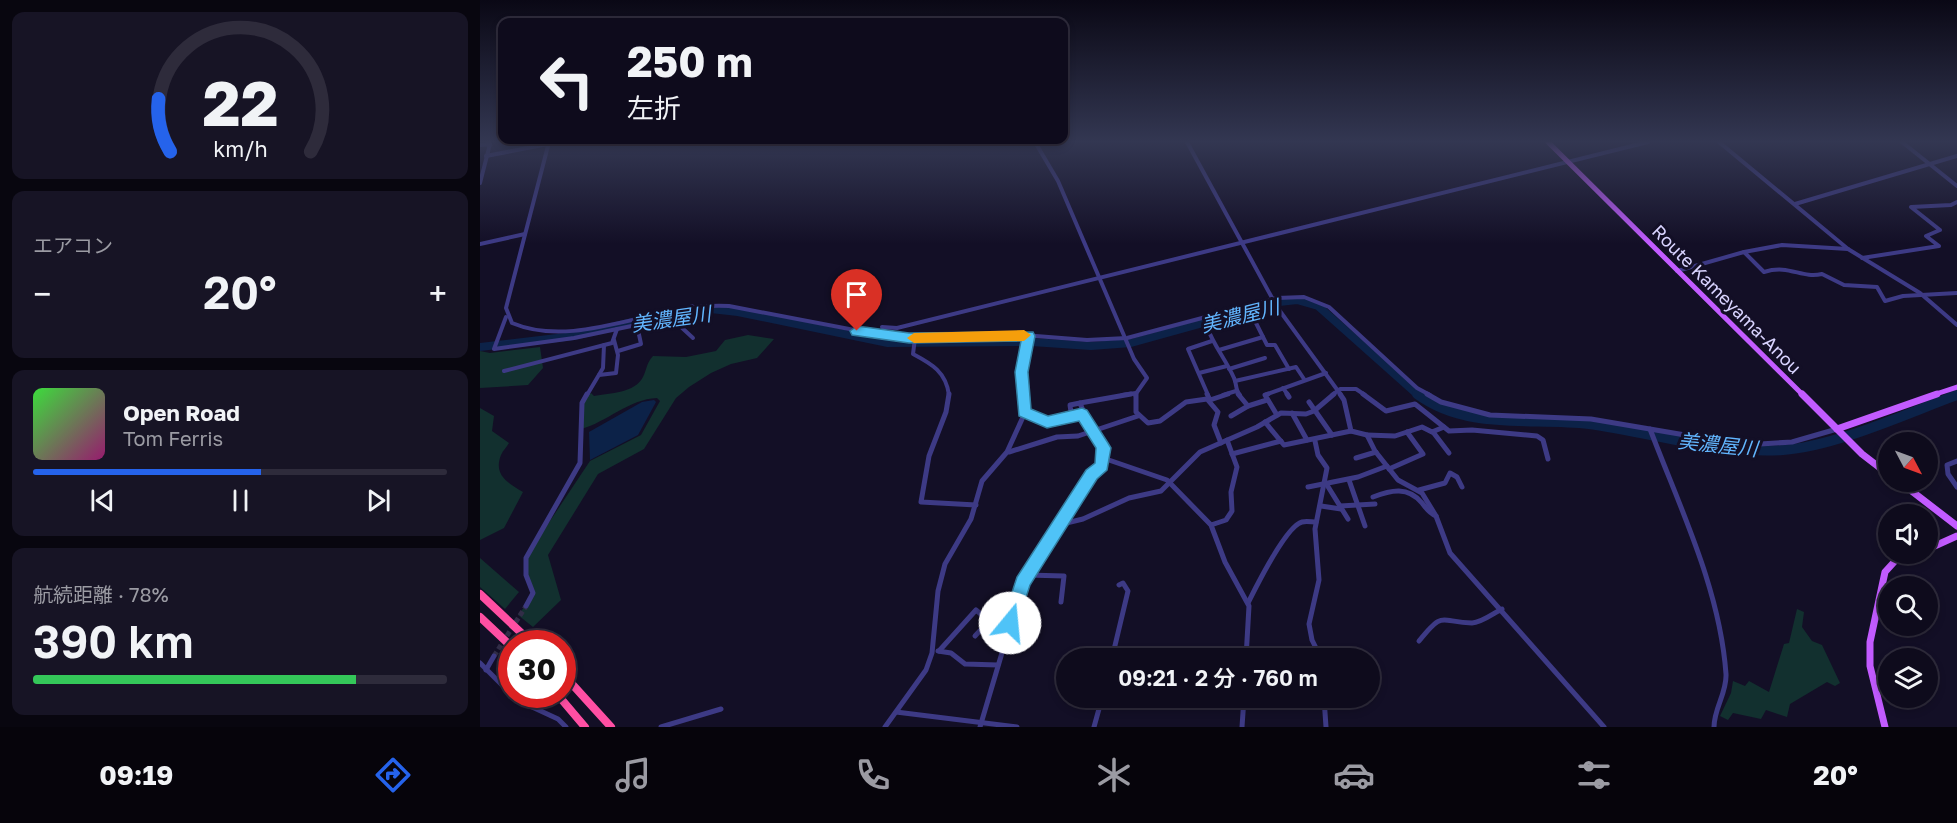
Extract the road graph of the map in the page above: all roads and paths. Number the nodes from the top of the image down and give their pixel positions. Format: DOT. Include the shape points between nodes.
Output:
graph roads {
  1 [pos="540,176"];
  2 [pos="1055,176"];
  3 [pos="1206,176"];
  4 [pos="1512,176"];
  5 [pos="1582,176"];
  6 [pos="1761,176"];
  7 [pos="1889,176"];
  8 [pos="1944,176"];
  9 [pos="1957,186"];
  10 [pos="1957,202"];
  11 [pos="1795,204"];
  12 [pos="525,234"];
  13 [pos="1242,243"];
  14 [pos="480,244"];
  15 [pos="1848,249"];
  16 [pos="1744,252"];
  17 [pos="1861,258"];
  18 [pos="1677,271"];
  19 [pos="1099,278"];
  20 [pos="1957,293"];
  21 [pos="1922,296"];
  22 [pos="1273,300"];
  23 [pos="692,306"];
  24 [pos="1278,307"];
  25 [pos="689,314"];
  26 [pos="1252,315"];
  27 [pos="506,317"];
  28 [pos="637,324"];
  29 [pos="1957,325"];
  30 [pos="617,329"];
  31 [pos="879,335"];
  32 [pos="1263,337"];
  33 [pos="693,338"];
  34 [pos="915,339"];
  35 [pos="1127,339"];
  36 [pos="614,340"];
  37 [pos="1028,340"];
  38 [pos="1212,341"];
  39 [pos="604,345"];
  40 [pos="1219,350"];
  41 [pos="618,351"];
  42 [pos="1265,357"];
  43 [pos="1228,367"];
  44 [pos="1289,369"];
  45 [pos="504,371"];
  46 [pos="1199,373"];
  47 [pos="1326,373"];
  48 [pos="599,375"];
  49 [pos="1304,380"];
  50 [pos="1235,381"];
  51 [pos="1957,387"];
  52 [pos="1282,388"];
  53 [pos="1236,391"];
  54 [pos="1338,391"];
  55 [pos="1136,393"];
  56 [pos="1289,397"];
  57 [pos="1210,400"];
  58 [pos="1267,400"];
  59 [pos="1310,402"];
  60 [pos="1080,403"];
  61 [pos="1248,406"];
  62 [pos="1314,411"];
  63 [pos="1024,412"];
  64 [pos="1071,412"];
  65 [pos="1292,413"];
  66 [pos="1082,414"];
  67 [pos="1277,415"];
  68 [pos="1138,416"];
  69 [pos="1231,416"];
  70 [pos="1265,422"];
  71 [pos="1444,427"];
  72 [pos="1838,430"];
  73 [pos="1091,431"];
  74 [pos="1351,431"];
  75 [pos="1407,432"];
  76 [pos="1433,432"];
  77 [pos="1651,432"];
  78 [pos="1334,435"];
  79 [pos="1367,435"];
  80 [pos="1227,440"];
  81 [pos="1307,440"];
  82 [pos="1281,441"];
  83 [pos="1315,441"];
  84 [pos="1338,442"];
  85 [pos="1221,443"];
  86 [pos="1007,452"];
  87 [pos="1376,452"];
  88 [pos="1449,453"];
  89 [pos="1232,454"];
  90 [pos="1103,458"];
  91 [pos="1356,458"];
  92 [pos="1548,459"];
  93 [pos="1957,461"];
  94 [pos="1878,466"];
  95 [pos="1388,468"];
  96 [pos="1349,480"];
  97 [pos="1171,483"];
  98 [pos="1326,485"];
  99 [pos="1308,487"];
  100 [pos="1462,487"];
  101 [pos="1957,487"];
  102 [pos="1419,490"];
  103 [pos="1913,492"];
  104 [pos="1373,497"];
  105 [pos="1356,503"];
  106 [pos="1375,504"];
  107 [pos="976,505"];
  108 [pos="1321,506"];
  109 [pos="1340,508"];
  110 [pos="1436,516"];
  111 [pos="1348,519"];
  112 [pos="1316,522"];
  113 [pos="1058,525"];
  114 [pos="1211,525"];
  115 [pos="1365,526"];
  116 [pos="1957,526"];
  117 [pos="1957,536"];
  118 [pos="1938,545"];
  119 [pos="1892,564"];
  120 [pos="1027,575"];
  121 [pos="1119,585"];
  122 [pos="480,594"];
  123 [pos="1061,602"];
  124 [pos="1248,603"];
  125 [pos="526,606"];
  126 [pos="1502,609"];
  127 [pos="480,617"];
  128 [pos="518,630"];
  129 [pos="498,634"];
  130 [pos="975,636"];
  131 [pos="1419,640"];
  132 [pos="1115,648"];
  133 [pos="1247,648"];
  134 [pos="1316,648"];
  135 [pos="936,650"];
  136 [pos="495,656"];
  137 [pos="480,663"];
  138 [pos="998,665"];
  139 [pos="486,670"];
  140 [pos="576,688"];
  141 [pos="569,708"];
  142 [pos="1099,708"];
  143 [pos="1243,708"];
  144 [pos="1323,708"];
  145 [pos="721,709"];
  146 [pos="896,712"];
  147 [pos="680,725"];
  148 [pos="980,725"];
  149 [pos="566,727"];
  150 [pos="585,727"];
  151 [pos="611,727"];
  152 [pos="661,727"];
  153 [pos="885,727"];
  154 [pos="1017,727"];
  155 [pos="1094,727"];
  156 [pos="1242,727"];
  157 [pos="1326,727"];
  158 [pos="1604,727"];
  159 [pos="1714,727"];
  160 [pos="1885,727"];
  1 -- 12 [label="street"];
  2 -- 19 [label="street"];
  3 -- 13 [label="street"];
  4 -- 13 [label="street"];
  5 -- 18 [label="main road, Route Kameyama-Anou"];
  6 -- 11 [label="street"];
  7 -- 11 [label="street"];
  8 -- 9 [label="street"];
  10 -- 17 [label="street" via="1911,207 1941,230 1926,236 1939,246"];
  11 -- 15 [label="street"];
  12 -- 14 [label="street"];
  12 -- 27 [label="street"];
  13 -- 19 [label="street"];
  13 -- 22 [label="street"];
  15 -- 16 [label="street" via="1782,245"];
  15 -- 17 [label="street"];
  16 -- 18 [label="street"];
  16 -- 21 [label="street" via="1764,272 1792,267 1810,277 1822,274 1844,285 1877,287 1885,301"];
  17 -- 21 [label="street"];
  18 -- 72 [label="main road, Route Kameyama-Anou"];
  19 -- 31 [label="street" via="897,328 880,326"];
  19 -- 35 [label="street"];
  20 -- 21 [label="street"];
  21 -- 29 [label="street"];
  22 -- 24 [label="street"];
  22 -- 35 [label="street"];
  22 -- 77 [label="street" via="1297,296 1324,304 1410,384 1452,406 1490,415 1573,417"];
  23 -- 25 [label="street"];
  23 -- 27 [label="street" via="543,333 530,333"];
  23 -- 31 [label="street" via="729,306"];
  24 -- 26 [label="street"];
  24 -- 47 [label="street"];
  25 -- 28 [label="street"];
  25 -- 33 [label="street" via="680,327"];
  26 -- 32 [label="street"];
  26 -- 38 [label="street" via="1207,327"];
  27 -- 30 [label="street" via="495,345 549,342"];
  28 -- 30 [label="street"];
  28 -- 41 [label="street" via="641,344"];
  30 -- 36 [label="street"];
  31 -- 34 [label="street"];
  32 -- 40 [label="street"];
  32 -- 44 [label="street" via="1267,345 1275,345"];
  34 -- 37 [label="street"];
  34 -- 107 [label="street" via="912,349 916,356 935,367 950,399 950,409 933,444 921,502"];
  35 -- 37 [label="street"];
  35 -- 55 [label="street" via="1138,368 1147,378"];
  36 -- 39 [label="street"];
  36 -- 41 [label="street"];
  37 -- 63 [label="street" via="1022,372"];
  38 -- 40 [label="street"];
  38 -- 46 [label="street" via="1188,349"];
  39 -- 45 [label="street"];
  39 -- 48 [label="street"];
  40 -- 43 [label="street"];
  41 -- 48 [label="street" via="616,373"];
  42 -- 43 [label="street"];
  43 -- 46 [label="street"];
  43 -- 50 [label="street"];
  44 -- 49 [label="street" via="1296,367"];
  44 -- 50 [label="street"];
  46 -- 57 [label="street"];
  47 -- 49 [label="street"];
  47 -- 54 [label="street"];
  48 -- 125 [label="street" via="582,403 580,463 526,558 526,575 533,592"];
  49 -- 52 [label="street"];
  50 -- 53 [label="street"];
  51 -- 72 [label="main road"];
  52 -- 56 [label="street"];
  52 -- 58 [label="street" via="1265,395"];
  53 -- 57 [label="street"];
  53 -- 61 [label="street"];
  54 -- 62 [label="street"];
  54 -- 71 [label="street" via="1356,389 1386,411 1415,405"];
  54 -- 74 [label="street" via="1346,404"];
  55 -- 60 [label="street"];
  55 -- 68 [label="street" via="1133,403"];
  57 -- 68 [label="street" via="1186,402 1157,423"];
  57 -- 85 [label="street" via="1218,412 1214,425"];
  58 -- 61 [label="street"];
  58 -- 67 [label="street"];
  59 -- 62 [label="street"];
  60 -- 64 [label="street" via="1070,405"];
  60 -- 66 [label="street"];
  61 -- 69 [label="street"];
  62 -- 65 [label="street"];
  62 -- 78 [label="street"];
  63 -- 66 [label="street" via="1047,422"];
  63 -- 86 [label="street"];
  65 -- 67 [label="street"];
  65 -- 81 [label="street"];
  66 -- 73 [label="street"];
  67 -- 70 [label="street"];
  68 -- 73 [label="street"];
  70 -- 80 [label="street"];
  70 -- 82 [label="street"];
  71 -- 76 [label="street"];
  71 -- 92 [label="street" via="1449,432 1472,429 1537,436 1543,440"];
  72 -- 77 [label="street" via="1781,444 1744,446"];
  72 -- 94 [label="main road, Route Kameyama-Anou"];
  73 -- 86 [label="street"];
  73 -- 90 [label="street" via="1103,448"];
  74 -- 78 [label="street"];
  74 -- 79 [label="street"];
  75 -- 76 [label="street" via="1422,427"];
  75 -- 79 [label="street" via="1395,436"];
  75 -- 95 [label="street" via="1423,454"];
  76 -- 88 [label="street"];
  77 -- 159 [label="street" via="1705,569 1719,617 1726,684 1715,710"];
  78 -- 83 [label="street"];
  78 -- 84 [label="street"];
  79 -- 87 [label="street"];
  80 -- 85 [label="street"];
  80 -- 89 [label="street"];
  81 -- 82 [label="street" via="1284,445"];
  81 -- 83 [label="street"];
  82 -- 89 [label="street"];
  83 -- 98 [label="street" via="1327,468"];
  85 -- 97 [label="street" via="1200,452"];
  86 -- 107 [label="street" via="986,475"];
  87 -- 91 [label="street"];
  87 -- 95 [label="street"];
  89 -- 114 [label="street" via="1237,467 1231,492 1232,511 1226,520"];
  90 -- 97 [label="street"];
  90 -- 113 [label="street" via="1102,466 1091,474"];
  93 -- 101 [label="street" via="1947,465"];
  95 -- 96 [label="street"];
  95 -- 102 [label="street" via="1398,480"];
  96 -- 98 [label="street"];
  96 -- 105 [label="street"];
  97 -- 113 [label="street" via="1083,519"];
  97 -- 114 [label="street"];
  98 -- 99 [label="street"];
  98 -- 108 [label="street"];
  98 -- 109 [label="street"];
  100 -- 102 [label="street" via="1450,473 1445,483"];
  102 -- 110 [label="street"];
  103 -- 116 [label="main road"];
  104 -- 110 [label="street" via="1389,490 1407,490"];
  105 -- 106 [label="street"];
  105 -- 109 [label="street"];
  105 -- 115 [label="street"];
  107 -- 135 [label="street" via="940,579"];
  108 -- 109 [label="street"];
  108 -- 112 [label="street"];
  109 -- 111 [label="street"];
  110 -- 126 [label="street" via="1450,553"];
  112 -- 124 [label="street" via="1301,522 1294,527 1270,560"];
  112 -- 134 [label="street" via="1319,580 1309,624"];
  113 -- 120 [label="street"];
  114 -- 124 [label="street" via="1225,562"];
  117 -- 118 [label="main road"];
  119 -- 160 [label="main road" via="1881,581 1870,642 1870,666"];
  120 -- 123 [label="street" via="1064,576"];
  120 -- 138 [label="street"];
  121 -- 132 [label="street" via="1124,583 1128,591"];
  122 -- 128 [label="highway"];
  124 -- 133 [label="street"];
  126 -- 131 [label="street" via="1474,623 1446,618 1432,625"];
  126 -- 158 [label="street"];
  127 -- 129 [label="highway"];
  130 -- 135 [label="street" via="989,621 976,610"];
  135 -- 138 [label="street" via="951,652 965,664"];
  135 -- 146 [label="street"];
  136 -- 139 [label="street"];
  137 -- 139 [label="street"];
  138 -- 148 [label="street"];
  139 -- 149 [label="street" via="517,700 558,718"];
  140 -- 151 [label="highway"];
  141 -- 150 [label="highway"];
  142 -- 155 [label="street"];
  143 -- 156 [label="street"];
  144 -- 157 [label="street"];
  145 -- 147 [label="street"];
  146 -- 148 [label="street"];
  146 -- 153 [label="street"];
  147 -- 152 [label="street"];
  148 -- 154 [label="street"];
}
